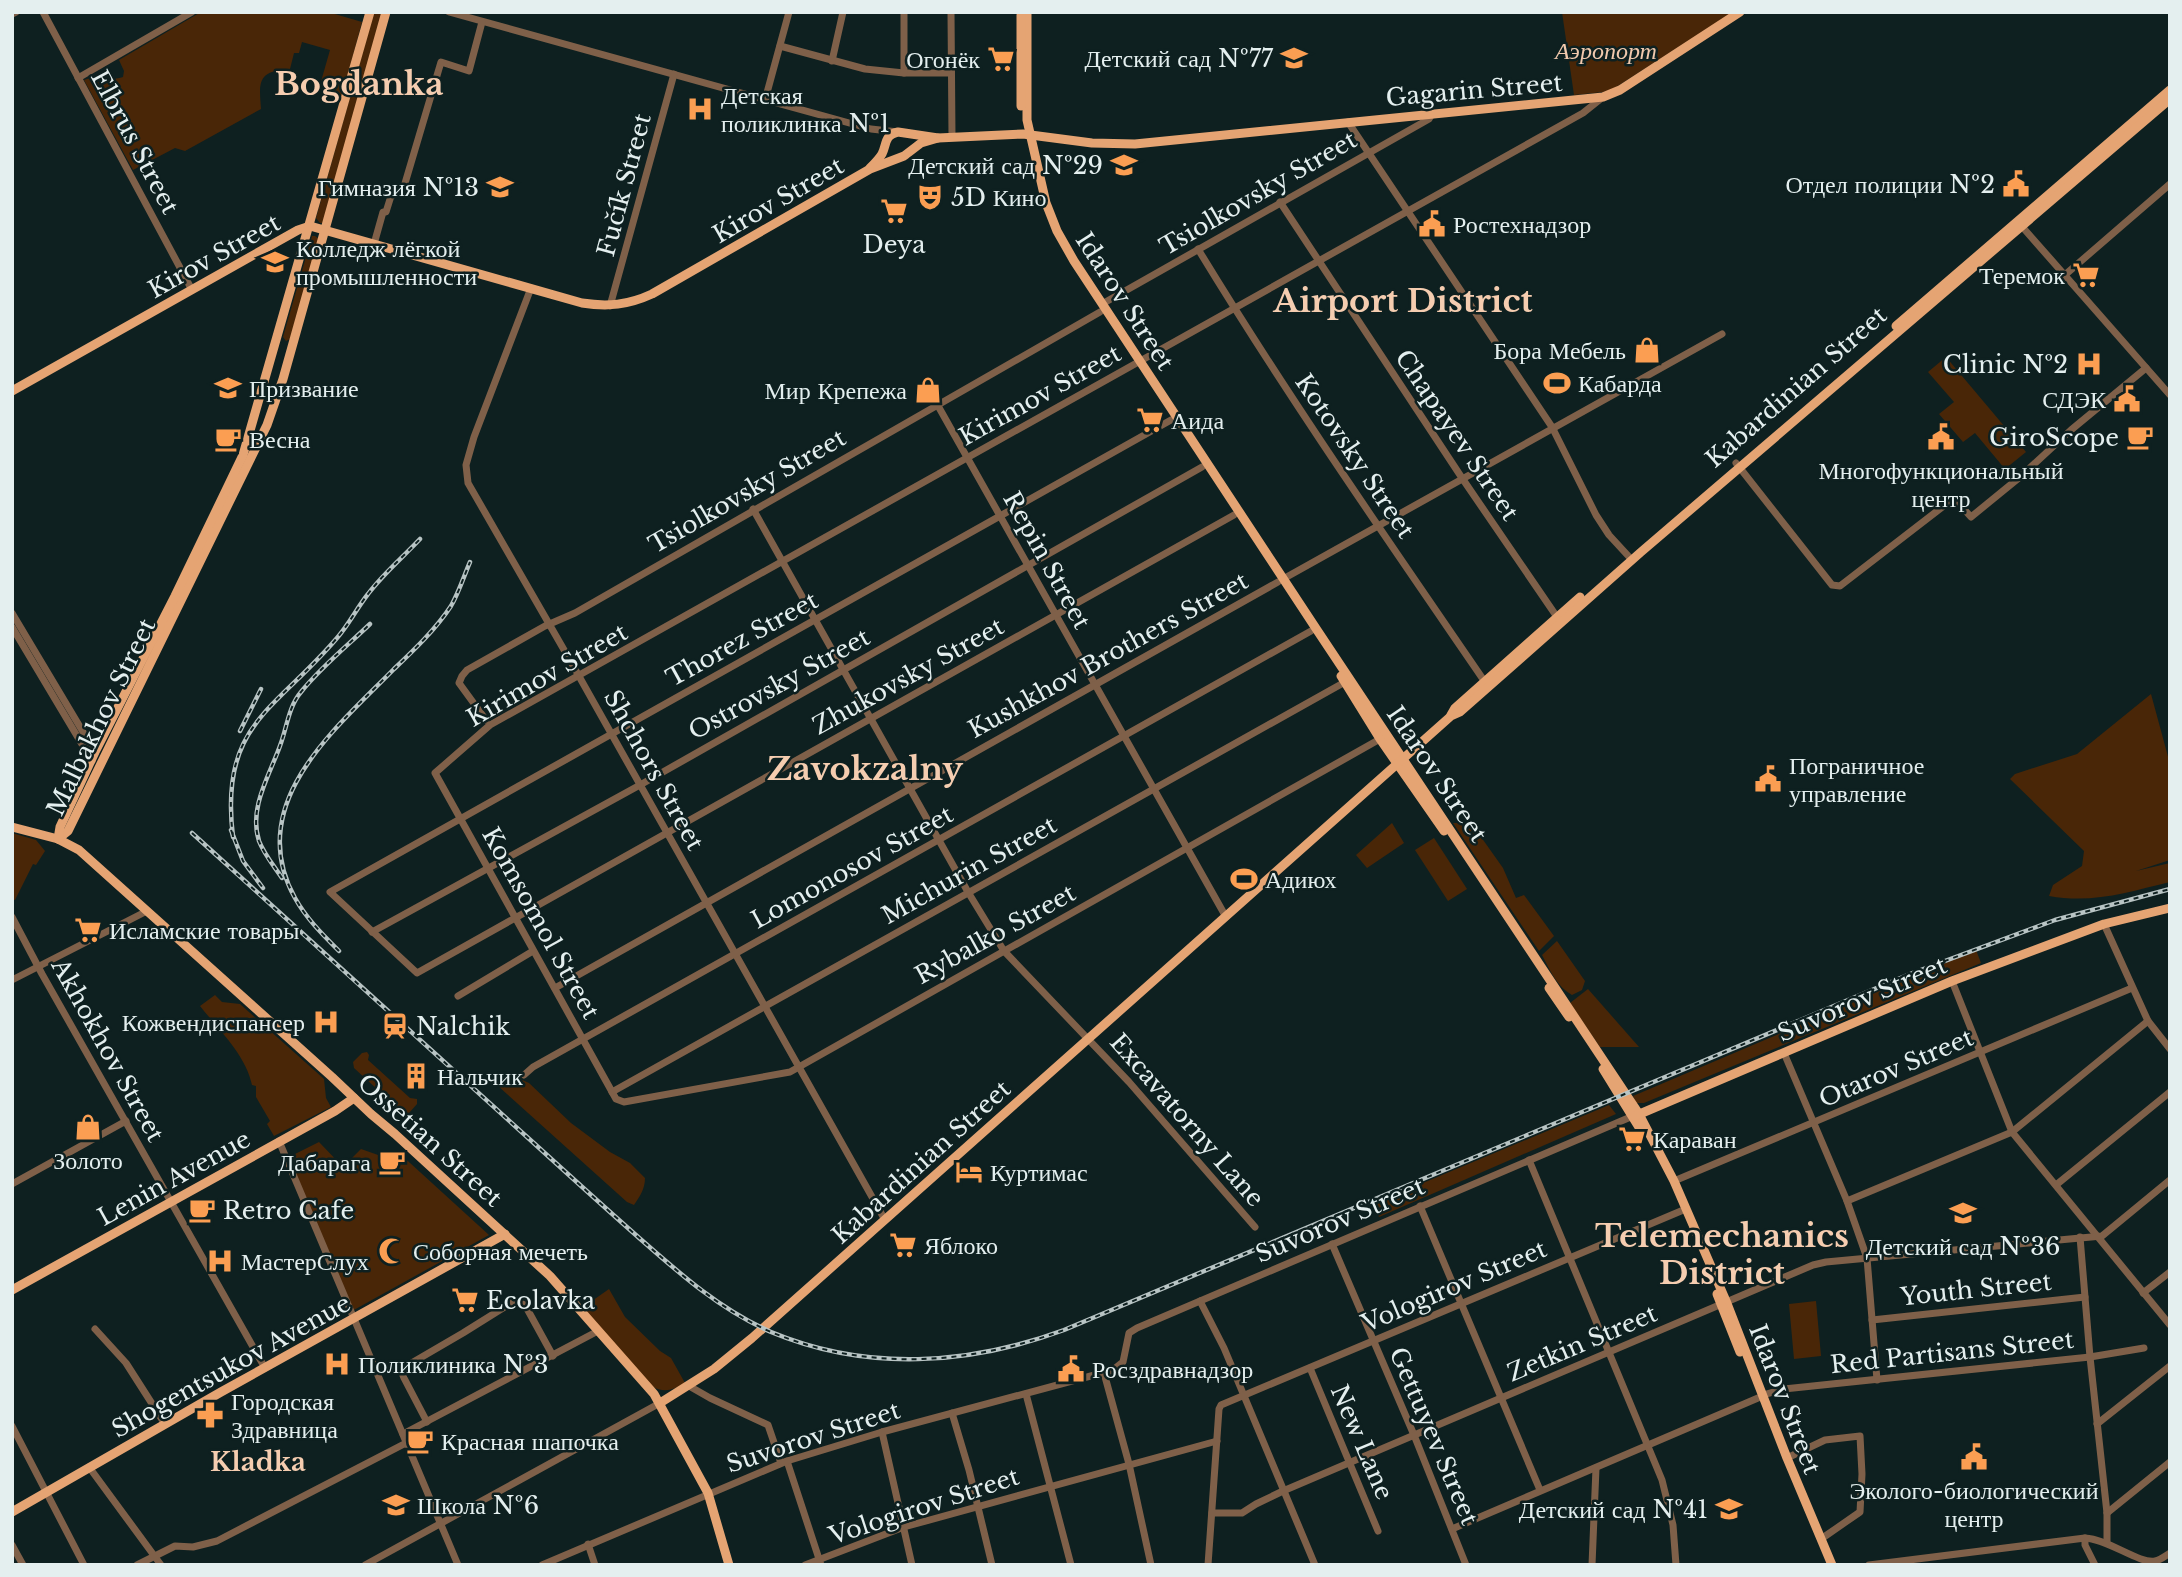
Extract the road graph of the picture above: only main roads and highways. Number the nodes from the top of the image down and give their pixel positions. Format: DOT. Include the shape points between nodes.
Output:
graph roads {
  1 [pos="370,12"];
  2 [pos="386,12"];
  3 [pos="1021,12"];
  4 [pos="1027,12"];
  5 [pos="1740,12"];
  6 [pos="2170,90"];
  7 [pos="1603,97"];
  8 [pos="2170,99"];
  9 [pos="901,133"];
  10 [pos="1026,134"];
  11 [pos="938,138"];
  12 [pos="885,145"];
  13 [pos="908,152"];
  14 [pos="898,158"];
  15 [pos="870,169"];
  16 [pos="2020,224"];
  17 [pos="310,226"];
  18 [pos="325,230"];
  19 [pos="1101,308"];
  20 [pos="1136,362"];
  21 [pos="12,391"];
  22 [pos="1630,558"];
  23 [pos="1280,580"];
  24 [pos="1451,716"];
  25 [pos="1401,761"];
  26 [pos="12,827"];
  27 [pos="58,839"];
  28 [pos="2170,908"];
  29 [pos="354,1098"];
  30 [pos="1636,1115"];
  31 [pos="505,1234"];
  32 [pos="12,1290"];
  33 [pos="1724,1303"];
  34 [pos="1760,1396"];
  35 [pos="660,1403"];
  36 [pos="12,1512"];
  37 [pos="729,1565"];
  38 [pos="1826,1565"];
  39 [pos="1832,1565"];
  1 -- 17 [label="main road, Malbakhov Street"];
  2 -- 18 [label="main road, Malbakhov Street"];
  3 -- 10 [label="main road, Idarov Street"];
  4 -- 10 [label="main road, Idarov Street"];
  5 -- 7 [label="main road, Kirimov Street"];
  6 -- 16 [label="main road, Kabardinian Street"];
  7 -- 10 [label="main road, Gagarin Street" via="1135,144"];
  8 -- 16 [label="main road, Kabardinian Street"];
  9 -- 11 [label="main road"];
  9 -- 12 [label="main road" via="889,135"];
  9 -- 13 [label="main road" via="911,143"];
  10 -- 11 [label="main road, Gagarin Street"];
  10 -- 19 [label="main road, Idarov Street" via="1050,215"];
  10 -- 19 [label="main road, Idarov Street" via="1039,200 1050,228"];
  11 -- 13 [label="main road"];
  12 -- 14 [label="main road" via="889,155"];
  12 -- 15 [label="main road"];
  13 -- 14 [label="main road"];
  14 -- 15 [label="main road, Kirov Street"];
  15 -- 18 [label="main road, Kirov Street" via="652,294 610,306 582,303"];
  16 -- 22 [label="main road, Kabardinian Street"];
  17 -- 18 [label="main road, Kirov Street"];
  17 -- 21 [label="main road, Kirov Street"];
  17 -- 27 [label="main road, Malbakhov Street" via="243,454 93,756"];
  18 -- 27 [label="main road, Malbakhov Street" via="267,425 68,831"];
  19 -- 20 [label="main road, Idarov Street"];
  20 -- 23 [label="main road, Idarov Street"];
  20 -- 23 [label="main road, Idarov Street"];
  22 -- 24 [label="main road, Kabardinian Street"];
  22 -- 24 [label="main road, Kabardinian Street" via="1557,617"];
  23 -- 25 [label="main road, Idarov Street"];
  23 -- 25 [label="main road, Idarov Street" via="1380,739"];
  24 -- 25 [label="main road, Kabardinian Street"];
  25 -- 30 [label="main road, Idarov Street"];
  25 -- 35 [label="main road, Kabardinian Street" via="752,1338"];
  26 -- 27 [label="main road, Ossetian Street"];
  27 -- 29 [label="main road, Ossetian Street" via="79,850"];
  28 -- 30 [label="main road, Suvorov Street" via="2104,925 1952,981"];
  29 -- 31 [label="main road, Ossetian Street"];
  29 -- 32 [label="main road, Lenin Avenue"];
  30 -- 33 [label="main road, Idarov Street"];
  30 -- 33 [label="main road, Idarov Street" via="1674,1181"];
  31 -- 35 [label="main road, Ossetian Street" via="550,1276"];
  31 -- 36 [label="main road, Shogentsukov Avenue"];
  33 -- 34 [label="main road, Idarov Street"];
  34 -- 38 [label="main road, Idarov Street"];
  34 -- 39 [label="main road, Idarov Street"];
  35 -- 37 [label="main road, Ossetian Street" via="708,1493"];
}
